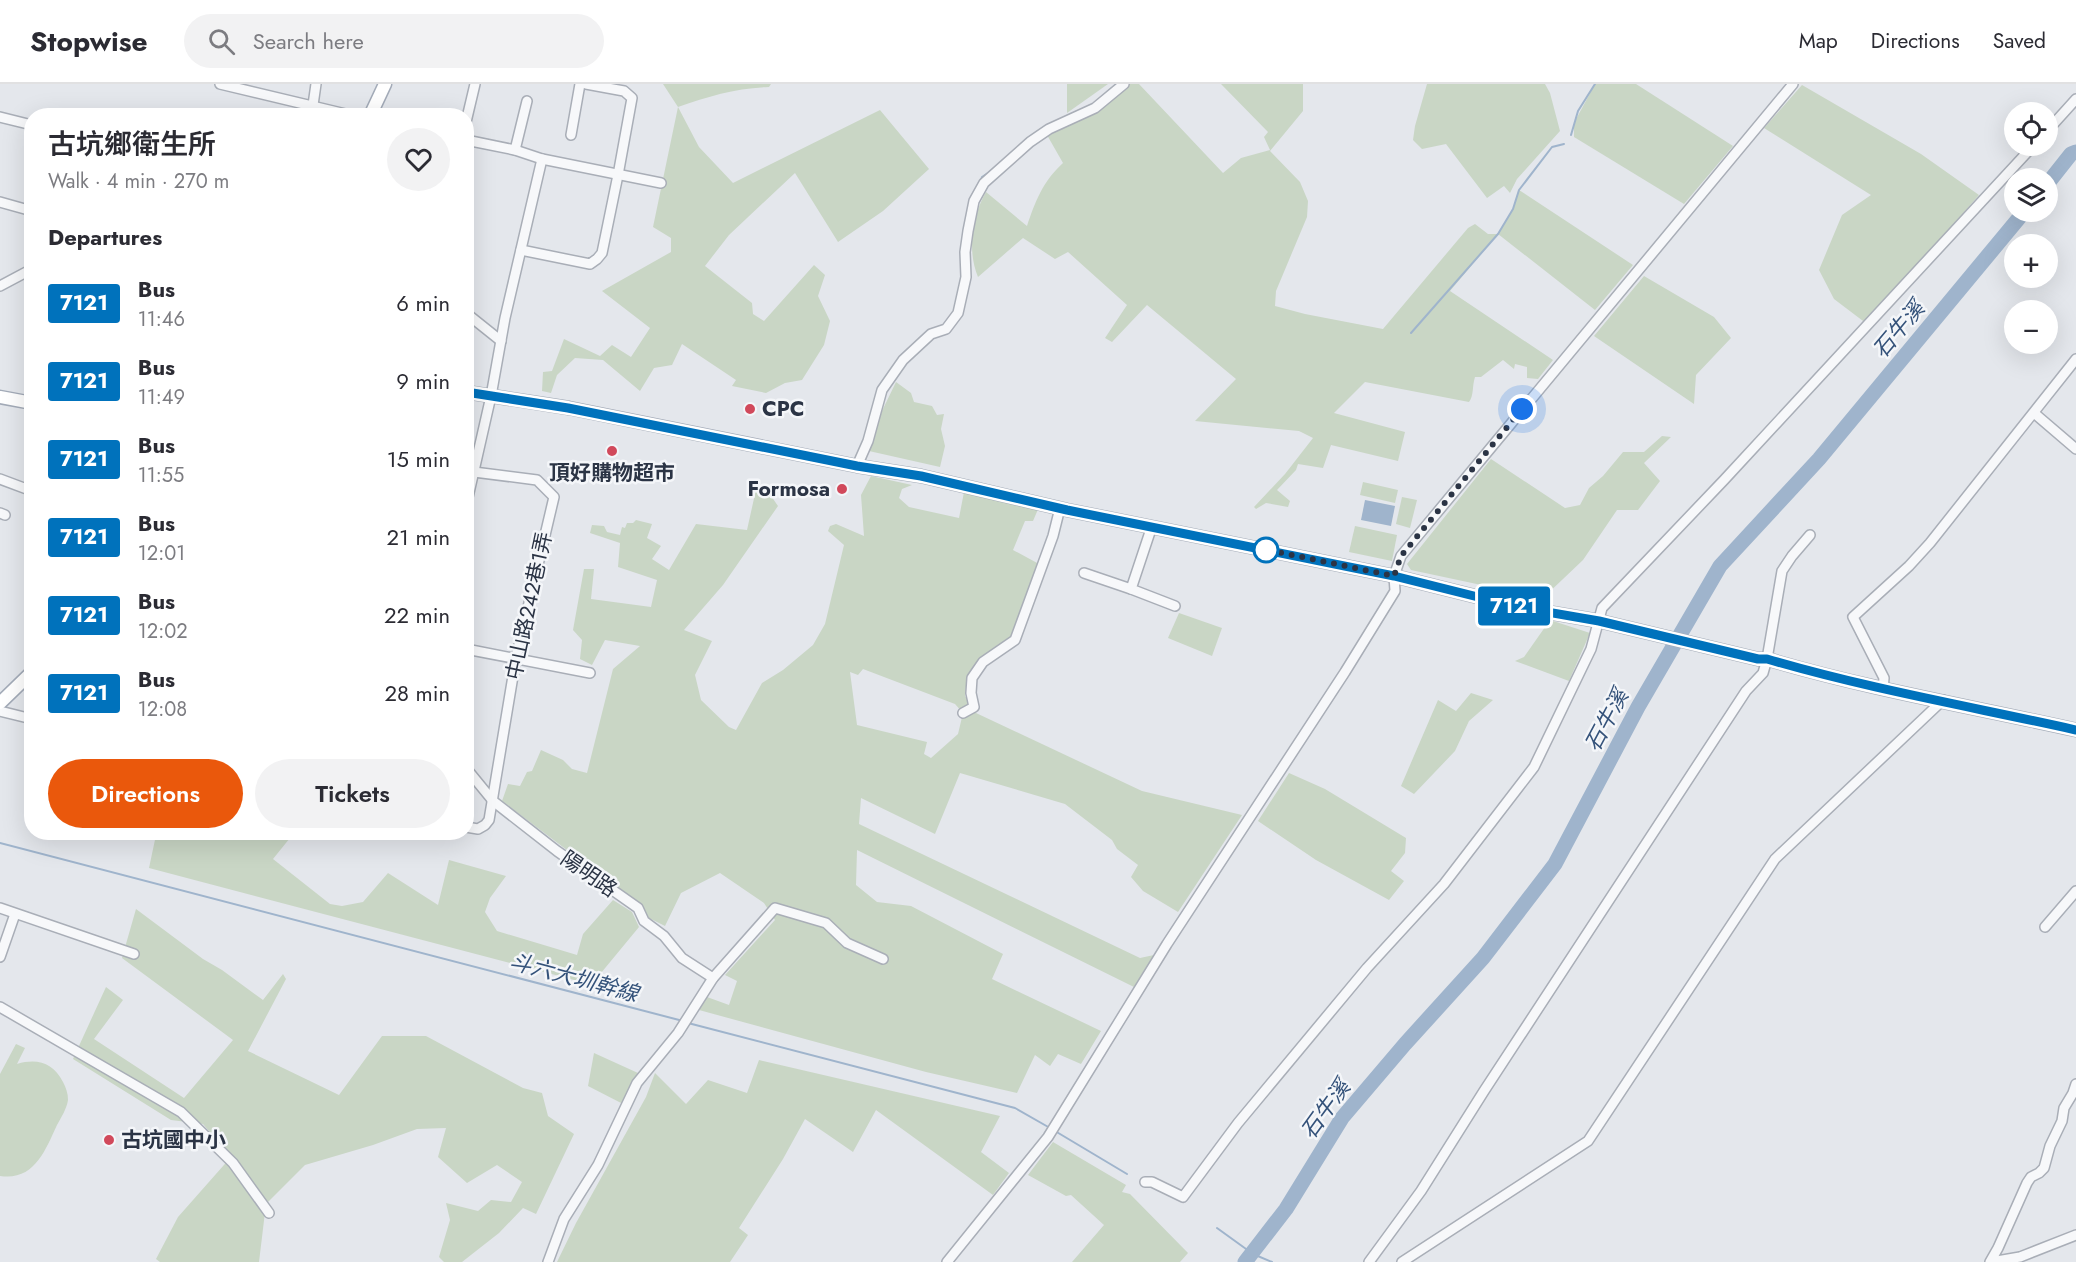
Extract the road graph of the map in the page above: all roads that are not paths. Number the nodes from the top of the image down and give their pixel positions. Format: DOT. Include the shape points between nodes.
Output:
graph roads {
  1 [pos="220,84"];
  2 [pos="316,84"];
  3 [pos="385,84"];
  4 [pos="476,84"];
  5 [pos="580,84"];
  6 [pos="586,84"];
  7 [pos="1124,84"];
  8 [pos="1793,84"];
  9 [pos="2076,99"];
  10 [pos="527,101"];
  11 [pos="313,105"];
  12 [pos="324,108"];
  13 [pos="374,108"];
  14 [pos="470,108"];
  15 [pos="0,117"];
  16 [pos="2058,119"];
  17 [pos="24,123"];
  18 [pos="571,135"];
  19 [pos="474,142"];
  20 [pos="515,150"];
  21 [pos="2024,156"];
  22 [pos="542,159"];
  23 [pos="618,175"];
  24 [pos="661,183"];
  25 [pos="0,202"];
  26 [pos="24,209"];
  27 [pos="521,250"];
  28 [pos="24,272"];
  29 [pos="0,286"];
  30 [pos="474,319"];
  31 [pos="501,341"];
  32 [pos="2076,359"];
  33 [pos="474,393"];
  34 [pos="491,396"];
  35 [pos="0,397"];
  36 [pos="24,402"];
  37 [pos="2034,413"];
  38 [pos="2076,449"];
  39 [pos="474,457"];
  40 [pos="857,466"];
  41 [pos="474,472"];
  42 [pos="0,479"];
  43 [pos="24,488"];
  44 [pos="1060,508"];
  45 [pos="1152,526"];
  46 [pos="1810,535"];
  47 [pos="1084,573"];
  48 [pos="1394,576"];
  49 [pos="1131,589"];
  50 [pos="1175,606"];
  51 [pos="1599,621"];
  52 [pos="474,650"];
  53 [pos="516,658"];
  54 [pos="1762,659"];
  55 [pos="590,673"];
  56 [pos="24,680"];
  57 [pos="1883,689"];
  58 [pos="1943,700"];
  59 [pos="0,703"];
  60 [pos="0,711"];
  61 [pos="963,713"];
  62 [pos="24,717"];
  63 [pos="2076,730"];
  64 [pos="474,778"];
  65 [pos="493,801"];
  66 [pos="474,828"];
  67 [pos="2076,891"];
  68 [pos="0,908"];
  69 [pos="15,914"];
  70 [pos="2045,927"];
  71 [pos="134,954"];
  72 [pos="0,957"];
  73 [pos="883,959"];
  74 [pos="713,978"];
  75 [pos="0,1007"];
  76 [pos="2076,1084"];
  77 [pos="1145,1182"];
  78 [pos="269,1213"];
  79 [pos="2076,1235"];
  80 [pos="548,1262"];
  81 [pos="948,1262"];
  82 [pos="1369,1262"];
  83 [pos="1402,1262"];
  84 [pos="1990,1262"];
  1 -- 11 [label="street"];
  2 -- 11 [label="street"];
  3 -- 13 [label="main road"];
  4 -- 14 [label="street"];
  5 -- 18 [label="street"];
  6 -- 23 [label="street" via="624,91 632,98"];
  7 -- 40 [label="street" via="1095,108 1029,142 984,183 974,201 968,231 966,277 958,313 946,329 931,334 903,360 882,390"];
  8 -- 48 [label="street" via="1401,556"];
  9 -- 16 [label="street"];
  10 -- 20 [label="street"];
  11 -- 12 [label="street"];
  15 -- 17 [label="street"];
  19 -- 20 [label="street"];
  20 -- 22 [label="street"];
  21 -- 51 [label="street" via="1602,608"];
  22 -- 23 [label="street"];
  22 -- 27 [label="street"];
  23 -- 24 [label="street"];
  23 -- 27 [label="street" via="603,249 597,259 590,264"];
  25 -- 26 [label="street"];
  27 -- 31 [label="street"];
  28 -- 29 [label="street"];
  30 -- 31 [label="street"];
  31 -- 34 [label="street"];
  32 -- 37 [label="street"];
  33 -- 34 [label="main road"];
  34 -- 39 [label="street"];
  34 -- 40 [label="main road"];
  35 -- 36 [label="main road"];
  37 -- 38 [label="street"];
  37 -- 57 [label="street" via="1909,566 1853,617 1884,678"];
  40 -- 44 [label="main road" via="921,476"];
  41 -- 53 [label="street, 中山路242巷1弄" via="537,480 554,497"];
  42 -- 43 [label="street"];
  44 -- 45 [label="main road"];
  44 -- 61 [label="street" via="1015,640 983,662 972,678 974,707"];
  45 -- 48 [label="main road"];
  45 -- 49 [label="street"];
  46 -- 54 [label="street" via="1782,571"];
  47 -- 49 [label="street"];
  48 -- 51 [label="main road" via="1518,607"];
  48 -- 81 [label="street" via="1395,591 1167,944 1048,1137"];
  49 -- 50 [label="street"];
  51 -- 54 [label="main road"];
  51 -- 77 [label="street" via="1591,649 1534,767 1444,884 1367,968 1249,1109 1184,1197"];
  52 -- 53 [label="street"];
  53 -- 55 [label="street"];
  53 -- 65 [label="street, 中山路242巷1弄"];
  54 -- 57 [label="main road"];
  54 -- 82 [label="street" via="1763,673 1746,691 1421,1191"];
  56 -- 59 [label="main road"];
  57 -- 58 [label="main road"];
  58 -- 63 [label="main road"];
  58 -- 83 [label="street" via="1775,859 1588,1141"];
  60 -- 62 [label="street"];
  64 -- 65 [label="street, 陽明路"];
  65 -- 66 [label="street, 中山路242巷1弄" via="489,820"];
  65 -- 74 [label="street, 陽明路" via="638,908 644,921 664,936 682,958"];
  67 -- 70 [label="street"];
  68 -- 69 [label="street"];
  69 -- 71 [label="street"];
  69 -- 72 [label="street"];
  73 -- 74 [label="street" via="847,943 826,923 775,908"];
  74 -- 80 [label="street" via="678,1033 637,1083 598,1165 564,1219"];
  75 -- 78 [label="street" via="181,1112 233,1163"];
  76 -- 84 [label="street" via="2044,1168 2027,1183"];
  79 -- 84 [label="street" via="2020,1257"];
}
